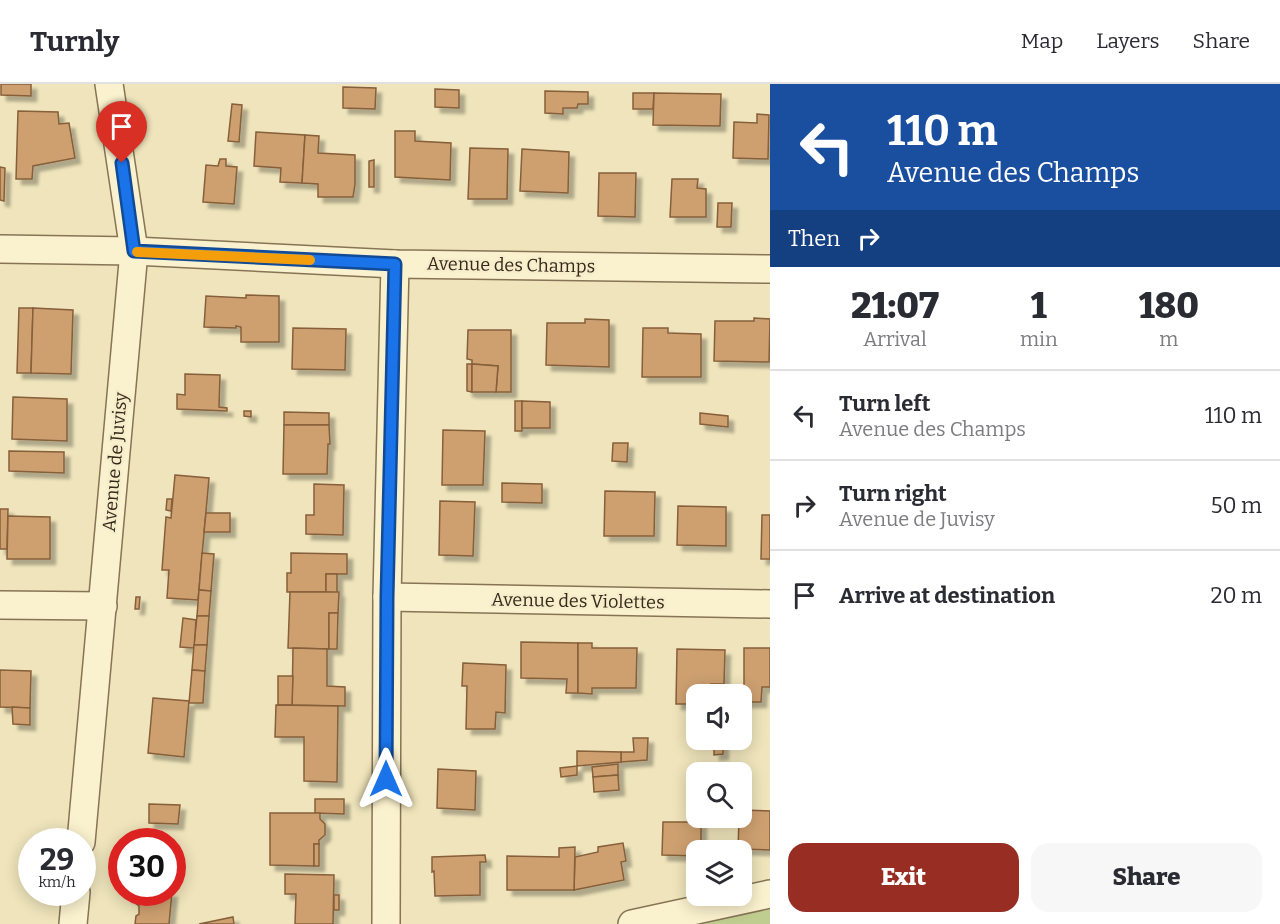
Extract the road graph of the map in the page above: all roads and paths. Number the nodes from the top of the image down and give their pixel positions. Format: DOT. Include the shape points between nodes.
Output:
graph roads {
  1 [pos="109,84"];
  2 [pos="0,249"];
  3 [pos="134,251"];
  4 [pos="395,264"];
  5 [pos="770,268"];
  6 [pos="387,597"];
  7 [pos="770,604"];
  8 [pos="0,605"];
  9 [pos="103,606"];
  10 [pos="82,828"];
  11 [pos="770,894"];
  12 [pos="75,906"];
  13 [pos="73,924"];
  14 [pos="386,924"];
  15 [pos="632,924"];
  1 -- 3 [label="street, Avenue de Juvisy"];
  2 -- 3 [label="street, Avenue des Champs"];
  3 -- 4 [label="street, Avenue des Champs"];
  3 -- 9 [label="street, Avenue de Juvisy"];
  4 -- 5 [label="street, Avenue des Champs"];
  4 -- 6 [label="street"];
  6 -- 7 [label="street, Avenue des Violettes"];
  6 -- 14 [label="street"];
  8 -- 9 [label="street"];
  9 -- 10 [label="street, Avenue de Juvisy"];
  11 -- 15 [label="street"];
  12 -- 13 [label="street"];
}
